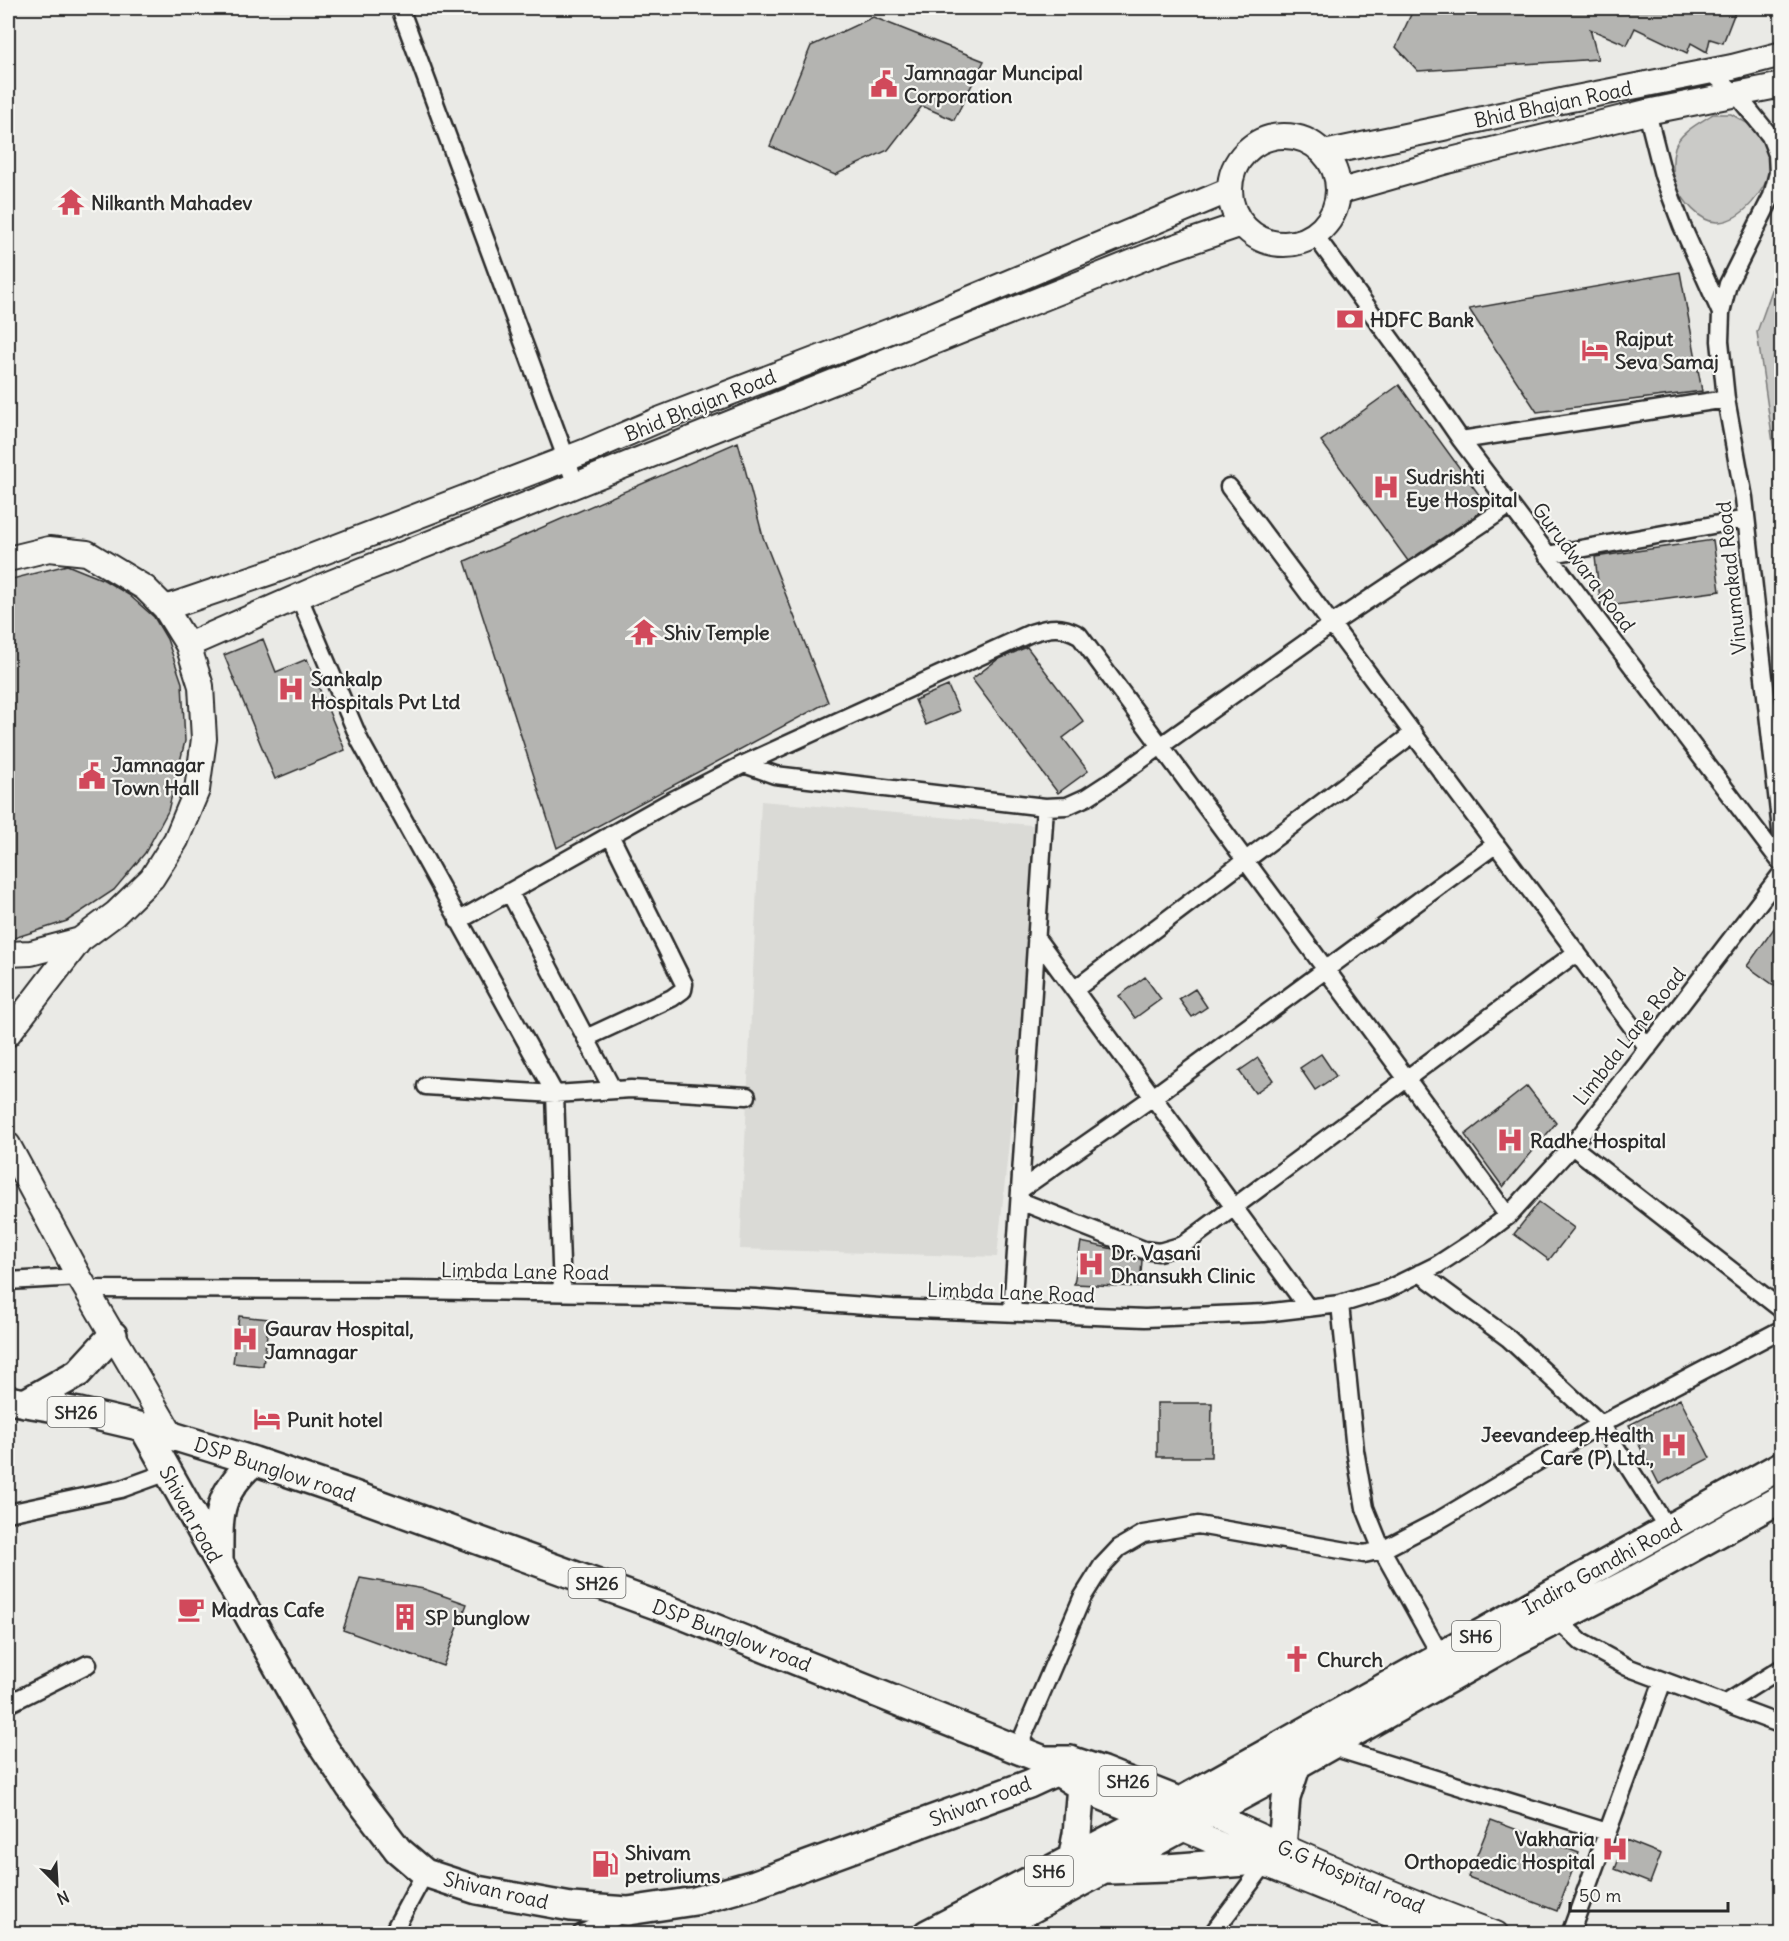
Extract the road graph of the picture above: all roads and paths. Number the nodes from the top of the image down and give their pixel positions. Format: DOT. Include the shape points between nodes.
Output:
graph roads {
  1 [pos="400,8"];
  2 [pos="1782,54"];
  3 [pos="1710,71"];
  4 [pos="1782,85"];
  5 [pos="1737,94"];
  6 [pos="1647,112"];
  7 [pos="1324,153"];
  8 [pos="1780,171"];
  9 [pos="1230,190"];
  10 [pos="1338,192"];
  11 [pos="1242,224"];
  12 [pos="1314,234"];
  13 [pos="1721,313"];
  14 [pos="1726,399"];
  15 [pos="1461,440"];
  16 [pos="566,459"];
  17 [pos="576,485"];
  18 [pos="1229,487"];
  19 [pos="1510,505"];
  20 [pos="1746,519"];
  21 [pos="1548,555"];
  22 [pos="8,559"];
  23 [pos="299,597"];
  24 [pos="165,608"];
  25 [pos="1332,624"];
  26 [pos="188,645"];
  27 [pos="1414,733"];
  28 [pos="1161,746"];
  29 [pos="744,764"];
  30 [pos="1045,807"];
  31 [pos="610,836"];
  32 [pos="1782,838"];
  33 [pos="1496,844"];
  34 [pos="1244,860"];
  35 [pos="1782,864"];
  36 [pos="1782,873"];
  37 [pos="510,893"];
  38 [pos="458,921"];
  39 [pos="1036,938"];
  40 [pos="80,940"];
  41 [pos="1577,952"];
  42 [pos="8,954"];
  43 [pos="1326,970"];
  44 [pos="1074,990"];
  45 [pos="8,1034"];
  46 [pos="586,1038"];
  47 [pos="1648,1048"];
  48 [pos="1407,1079"];
  49 [pos="426,1086"];
  50 [pos="614,1090"];
  51 [pos="555,1094"];
  52 [pos="747,1096"];
  53 [pos="1153,1097"];
  54 [pos="8,1145"];
  55 [pos="1572,1146"];
  56 [pos="1020,1195"];
  57 [pos="1233,1206"];
  58 [pos="1508,1216"];
  59 [pos="1420,1273"];
  60 [pos="8,1281"];
  61 [pos="83,1283"];
  62 [pos="562,1292"];
  63 [pos="1340,1304"];
  64 [pos="1308,1308"];
  65 [pos="1782,1310"];
  66 [pos="1012,1313"];
  67 [pos="1782,1329"];
  68 [pos="112,1335"];
  69 [pos="16,1401"];
  70 [pos="1600,1424"];
  71 [pos="143,1427"];
  72 [pos="172,1436"];
  73 [pos="254,1461"];
  74 [pos="1782,1465"];
  75 [pos="168,1472"];
  76 [pos="1782,1498"];
  77 [pos="8,1513"];
  78 [pos="1668,1529"];
  79 [pos="1382,1550"];
  80 [pos="219,1566"];
  81 [pos="1557,1619"];
  82 [pos="1441,1656"];
  83 [pos="88,1664"];
  84 [pos="1782,1668"];
  85 [pos="1663,1681"];
  86 [pos="8,1704"];
  87 [pos="1725,1704"];
  88 [pos="1782,1725"];
  89 [pos="1329,1746"];
  90 [pos="1018,1748"];
  91 [pos="1056,1764"];
  92 [pos="1297,1764"];
  93 [pos="1081,1785"];
  94 [pos="1171,1813"];
  95 [pos="1209,1814"];
  96 [pos="1607,1832"];
  97 [pos="1268,1857"];
  98 [pos="1072,1860"];
  99 [pos="1104,1870"];
  100 [pos="424,1874"];
  101 [pos="628,1911"];
  102 [pos="393,1934"];
  103 [pos="581,1934"];
  104 [pos="927,1934"];
  105 [pos="986,1934"];
  106 [pos="1212,1934"];
  107 [pos="1437,1934"];
  108 [pos="1496,1934"];
  109 [pos="1570,1934"];
  1 -- 16 [label="street"];
  2 -- 3 [label="main road, Bhid Bhajan Road"];
  3 -- 5 [label="street, Vinumakad Road"];
  3 -- 7 [label="main road, Bhid Bhajan Road"];
  4 -- 5 [label="main road, Bhid Bhajan Road"];
  5 -- 6 [label="main road, Bhid Bhajan Road"];
  5 -- 8 [label="street, Vinumakad Road" via="1770,136"];
  6 -- 10 [label="main road, Bhid Bhajan Road"];
  6 -- 13 [label="street, Vinumakad Road" via="1675,206"];
  7 -- 9 [label="main road" via="1310,142 1293,137 1274,137 1256,144 1242,156 1233,172"];
  7 -- 10 [label="main road" via="1333,167"];
  8 -- 13 [label="street, Vinumakad Road" via="1772,196 1728,284"];
  9 -- 11 [label="main road" via="1233,208"];
  9 -- 16 [label="main road, Bhid Bhajan Road" via="924,318"];
  10 -- 12 [label="main road" via="1332,216"];
  11 -- 12 [label="main road" via="1274,243 1291,244"];
  11 -- 17 [label="main road, Bhid Bhajan Road" via="1151,255"];
  12 -- 15 [label="street, Gurudwara Road"];
  13 -- 14 [label="street, Vinumakad Road"];
  14 -- 15 [label="street"];
  14 -- 20 [label="street, Vinumakad Road"];
  15 -- 19 [label="street, Gurudwara Road"];
  16 -- 17 [label="street"];
  16 -- 24 [label="main road, Bhid Bhajan Road" via="274,571"];
  17 -- 23 [label="main road, Bhid Bhajan Road"];
  18 -- 25 [label="street"];
  19 -- 21 [label="street, Gurudwara Road"];
  19 -- 25 [label="street"];
  20 -- 21 [label="street"];
  20 -- 32 [label="street, Vinumakad Road"];
  21 -- 35 [label="street, Gurudwara Road"];
  22 -- 24 [label="main road" via="49,549 87,553 145,588"];
  23 -- 26 [label="main road, Bhid Bhajan Road"];
  23 -- 38 [label="street" via="360,741"];
  24 -- 26 [label="main road"];
  25 -- 27 [label="street"];
  25 -- 28 [label="street"];
  26 -- 40 [label="main road" via="201,686 204,739 197,790 176,840 152,878 115,914"];
  27 -- 33 [label="street"];
  27 -- 34 [label="street"];
  28 -- 29 [label="street" via="1079,635 1052,626"];
  28 -- 30 [label="street" via="1087,797 1067,806"];
  28 -- 34 [label="street"];
  29 -- 30 [label="street" via="775,775"];
  29 -- 31 [label="street"];
  30 -- 39 [label="street"];
  31 -- 37 [label="street"];
  31 -- 46 [label="street" via="684,984 683,990 672,998"];
  33 -- 41 [label="street"];
  33 -- 43 [label="street"];
  34 -- 43 [label="street"];
  34 -- 44 [label="street"];
  36 -- 47 [label="street, Limbda Lane Road"];
  37 -- 38 [label="street"];
  37 -- 46 [label="street"];
  38 -- 51 [label="street"];
  39 -- 44 [label="street"];
  39 -- 56 [label="street"];
  40 -- 42 [label="main road" via="31,953"];
  40 -- 45 [label="main road"];
  41 -- 47 [label="street"];
  41 -- 48 [label="street"];
  43 -- 48 [label="street"];
  43 -- 53 [label="street"];
  44 -- 53 [label="street"];
  46 -- 50 [label="street"];
  47 -- 55 [label="street, Limbda Lane Road"];
  48 -- 57 [label="street"];
  48 -- 58 [label="street"];
  49 -- 51 [label="street"];
  50 -- 51 [label="street"];
  50 -- 52 [label="street"];
  51 -- 62 [label="street"];
  53 -- 56 [label="street"];
  53 -- 57 [label="street"];
  54 -- 61 [label="main road"];
  55 -- 58 [label="street, Limbda Lane Road"];
  55 -- 65 [label="street"];
  56 -- 57 [label="street" via="1144,1250 1160,1252 1182,1245"];
  56 -- 66 [label="street"];
  57 -- 64 [label="street"];
  58 -- 59 [label="street, Limbda Lane Road"];
  59 -- 63 [label="street, Limbda Lane Road" via="1386,1290"];
  59 -- 70 [label="street" via="1508,1338"];
  60 -- 61 [label="street, Limbda Lane Road"];
  61 -- 62 [label="street, Limbda Lane Road"];
  61 -- 68 [label="main road"];
  62 -- 66 [label="street, Limbda Lane Road" via="755,1298"];
  63 -- 64 [label="street, Limbda Lane Road"];
  63 -- 79 [label="street" via="1359,1473 1365,1508"];
  64 -- 66 [label="street, Limbda Lane Road" via="1145,1318"];
  67 -- 70 [label="street"];
  68 -- 69 [label="main road" via="78,1373"];
  68 -- 72 [label="main road"];
  69 -- 71 [label="main road, SH26"];
  70 -- 78 [label="street"];
  70 -- 79 [label="street"];
  71 -- 72 [label="main road, DSP Bunglow road / SH26"];
  71 -- 75 [label="main road, Shivan road"];
  72 -- 73 [label="main road, DSP Bunglow road / SH26"];
  73 -- 80 [label="main road" via="225,1496 219,1521"];
  73 -- 90 [label="main road, DSP Bunglow road / SH26" via="667,1609"];
  74 -- 78 [label="main road, Indira Gandhi Road / SH6"];
  75 -- 77 [label="street" via="121,1489"];
  75 -- 80 [label="main road, Shivan road"];
  76 -- 81 [label="main road, Indira Gandhi Road / SH6"];
  78 -- 82 [label="main road, Indira Gandhi Road / SH6"];
  79 -- 82 [label="street"];
  79 -- 90 [label="street" via="1364,1554 1198,1526 1143,1534 1119,1548 1082,1598"];
  80 -- 100 [label="main road, Shivan road" via="316,1737 398,1850"];
  81 -- 85 [label="street" via="1581,1641"];
  81 -- 89 [label="main road, Indira Gandhi Road / SH6"];
  82 -- 94 [label="main road, Indira Gandhi Road / SH6"];
  83 -- 86 [label="street"];
  84 -- 87 [label="street"];
  85 -- 87 [label="street"];
  85 -- 96 [label="street"];
  87 -- 88 [label="street"];
  89 -- 92 [label="main road, Indira Gandhi Road / SH6"];
  89 -- 96 [label="street"];
  90 -- 91 [label="main road, DSP Bunglow road / SH26"];
  91 -- 93 [label="main road, DSP Bunglow road / SH26"];
  91 -- 94 [label="main road, DSP Bunglow road / SH26"];
  91 -- 101 [label="main road, Shivan road" via="1029,1784 755,1884 695,1901"];
  92 -- 95 [label="main road, Indira Gandhi Road / SH6"];
  92 -- 97 [label="main road"];
  93 -- 94 [label="main road, DSP Bunglow road / SH26"];
  93 -- 98 [label="main road"];
  94 -- 95 [label="main road, DSP Bunglow road / SH26"];
  94 -- 97 [label="main road, G.G Hospital road"];
  94 -- 98 [label="main road, SH6"];
  94 -- 99 [label="main road, SH6"];
  95 -- 97 [label="main road, G.G Hospital road"];
  96 -- 109 [label="street"];
  97 -- 99 [label="main road"];
  97 -- 106 [label="street"];
  97 -- 107 [label="main road, G.G Hospital road"];
  97 -- 108 [label="main road, G.G Hospital road" via="1398,1897"];
  98 -- 104 [label="main road, SH6"];
  99 -- 105 [label="main road, SH6"];
  100 -- 101 [label="main road, Shivan road" via="477,1890 572,1907"];
  100 -- 102 [label="street"];
  101 -- 103 [label="street"];
}
